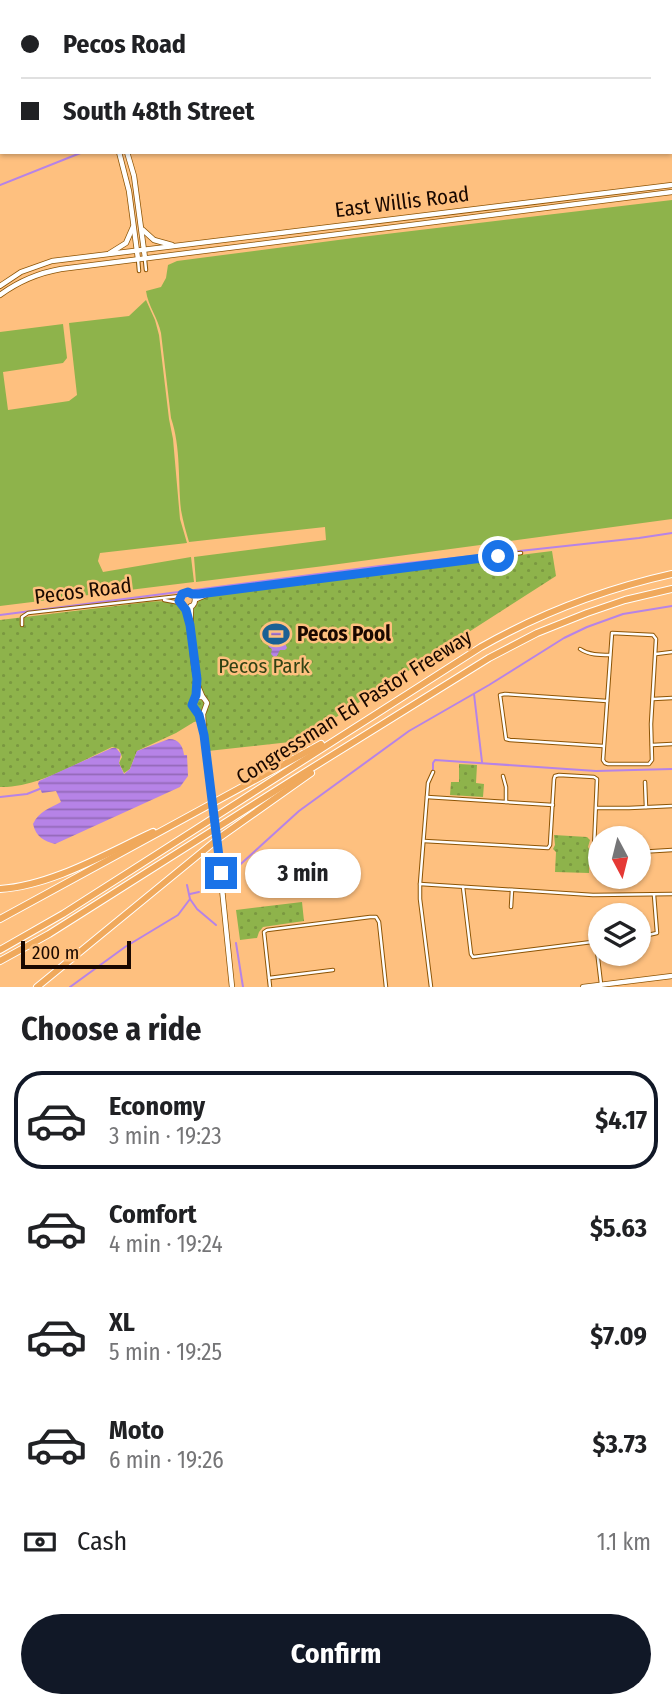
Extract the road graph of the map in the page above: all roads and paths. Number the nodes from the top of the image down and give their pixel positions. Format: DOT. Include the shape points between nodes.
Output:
graph roads {
  1 [pos="120,154"];
  2 [pos="128,154"];
  3 [pos="672,185"];
  4 [pos="672,192"];
  5 [pos="526,203"];
  6 [pos="527,210"];
  7 [pos="134,226"];
  8 [pos="141,227"];
  9 [pos="176,246"];
  10 [pos="144,250"];
  11 [pos="137,251"];
  12 [pos="107,254"];
  13 [pos="145,258"];
  14 [pos="138,259"];
  15 [pos="60,260"];
  16 [pos="61,269"];
  17 [pos="146,270"];
  18 [pos="139,271"];
  19 [pos="0,286"];
  20 [pos="0,296"];
  21 [pos="521,553"];
  22 [pos="672,574"];
  23 [pos="672,589"];
  24 [pos="215,592"];
  25 [pos="192,594"];
  26 [pos="180,596"];
  27 [pos="158,599"];
  28 [pos="194,601"];
  29 [pos="185,606"];
  30 [pos="22,625"];
  31 [pos="580,649"];
  32 [pos="672,652"];
  33 [pos="656,654"];
  34 [pos="610,655"];
  35 [pos="197,679"];
  36 [pos="202,697"];
  37 [pos="195,698"];
  38 [pos="672,698"];
  39 [pos="653,699"];
  40 [pos="607,701"];
  41 [pos="204,710"];
  42 [pos="197,711"];
  43 [pos="360,722"];
  44 [pos="368,734"];
  45 [pos="204,735"];
  46 [pos="672,744"];
  47 [pos="604,746"];
  48 [pos="652,746"];
  49 [pos="433,772"];
  50 [pos="503,776"];
  51 [pos="645,782"];
  52 [pos="427,797"];
  53 [pos="506,802"];
  54 [pos="553,805"];
  55 [pos="672,806"];
  56 [pos="597,808"];
  57 [pos="646,808"];
  58 [pos="193,813"];
  59 [pos="596,826"];
  60 [pos="424,841"];
  61 [pos="672,850"];
  62 [pos="651,851"];
  63 [pos="419,884"];
  64 [pos="463,887"];
  65 [pos="0,889"];
  66 [pos="512,890"];
  67 [pos="672,894"];
  68 [pos="654,895"];
  69 [pos="511,907"];
  70 [pos="0,919"];
  71 [pos="651,934"];
  72 [pos="588,943"];
  73 [pos="0,950"];
  74 [pos="0,961"];
  75 [pos="66,965"];
  76 [pos="600,966"];
  77 [pos="334,970"];
  78 [pos="672,976"];
  79 [pos="269,978"];
  80 [pos="601,985"];
  81 [pos="37,987"];
  82 [pos="43,987"];
  83 [pos="232,987"];
  84 [pos="270,987"];
  85 [pos="386,987"];
  86 [pos="432,987"];
  87 [pos="583,987"];
  1 -- 7 [label="main road"];
  2 -- 8 [label="main road"];
  3 -- 5 [label="main road, East Willis Road"];
  4 -- 6 [label="main road, East Willis Road"];
  5 -- 6 [label="main road"];
  5 -- 9 [label="main road, East Willis Road"];
  6 -- 13 [label="main road, East Willis Road"];
  7 -- 11 [label="main road"];
  7 -- 12 [label="main road" via="126,243"];
  8 -- 9 [label="main road" via="154,240"];
  8 -- 10 [label="main road"];
  9 -- 10 [label="main road, East Willis Road"];
  10 -- 11 [label="main road, East Willis Road"];
  10 -- 13 [label="main road"];
  11 -- 12 [label="main road, East Willis Road"];
  11 -- 14 [label="main road"];
  12 -- 15 [label="main road, East Willis Road"];
  13 -- 14 [label="main road, East Willis Road"];
  13 -- 17 [label="street"];
  14 -- 16 [label="main road, East Willis Road"];
  14 -- 18 [label="street"];
  15 -- 16 [label="main road"];
  15 -- 19 [label="main road, East Willis Road" via="26,269"];
  16 -- 20 [label="main road, East Willis Road" via="30,277"];
  21 -- 24 [label="street"];
  22 -- 43 [label="highway, Congressman Ed Pastor Freeway" via="593,596 517,628"];
  23 -- 44 [label="highway, Congressman Ed Pastor Freeway" via="586,613 525,639"];
  24 -- 25 [label="street"];
  24 -- 28 [label="street"];
  25 -- 26 [label="main road"];
  25 -- 28 [label="main road"];
  26 -- 27 [label="street, Pecos Road"];
  26 -- 29 [label="main road"];
  27 -- 29 [label="street, Pecos Road"];
  27 -- 30 [label="street, Pecos Road" via="28,613 22,617"];
  28 -- 29 [label="main road"];
  29 -- 35 [label="main road"];
  31 -- 34 [label="street"];
  32 -- 33 [label="street"];
  33 -- 34 [label="street" via="653,635 612,633"];
  33 -- 39 [label="street"];
  34 -- 40 [label="street"];
  35 -- 36 [label="main road"];
  35 -- 37 [label="main road"];
  36 -- 37 [label="main road"];
  36 -- 41 [label="main road" via="207,702"];
  37 -- 42 [label="main road" via="192,705"];
  38 -- 39 [label="street"];
  39 -- 48 [label="street"];
  40 -- 47 [label="street"];
  40 -- 47 [label="street" via="500,695 506,739"];
  41 -- 42 [label="main road"];
  41 -- 45 [label="main road"];
  42 -- 45 [label="main road"];
  43 -- 58 [label="highway"];
  43 -- 73 [label="highway, Congressman Ed Pastor Freeway"];
  44 -- 74 [label="highway, Congressman Ed Pastor Freeway"];
  44 -- 75 [label="highway" via="231,830"];
  45 -- 83 [label="main road, bridge"];
  46 -- 48 [label="street"];
  47 -- 48 [label="street" via="604,763 608,764 651,763"];
  49 -- 52 [label="street"];
  50 -- 53 [label="street"];
  51 -- 57 [label="street"];
  52 -- 53 [label="street"];
  52 -- 60 [label="street"];
  53 -- 54 [label="street"];
  54 -- 56 [label="street" via="555,776 583,776 597,779"];
  54 -- 60 [label="street" via="548,848"];
  55 -- 57 [label="street"];
  56 -- 57 [label="street"];
  56 -- 59 [label="street"];
  58 -- 65 [label="highway" via="48,879"];
  58 -- 70 [label="highway"];
  60 -- 63 [label="street"];
  61 -- 62 [label="street"];
  63 -- 64 [label="street"];
  63 -- 86 [label="street"];
  64 -- 66 [label="street"];
  64 -- 72 [label="street" via="473,957"];
  66 -- 68 [label="street"];
  66 -- 69 [label="street"];
  67 -- 68 [label="street"];
  68 -- 71 [label="street" via="657,933"];
  75 -- 81 [label="highway"];
  75 -- 82 [label="highway"];
  76 -- 80 [label="street"];
  77 -- 79 [label="street"];
  78 -- 80 [label="main road"];
  79 -- 84 [label="street"];
  79 -- 85 [label="street" via="267,930 376,917"];
  80 -- 87 [label="main road"];
}
